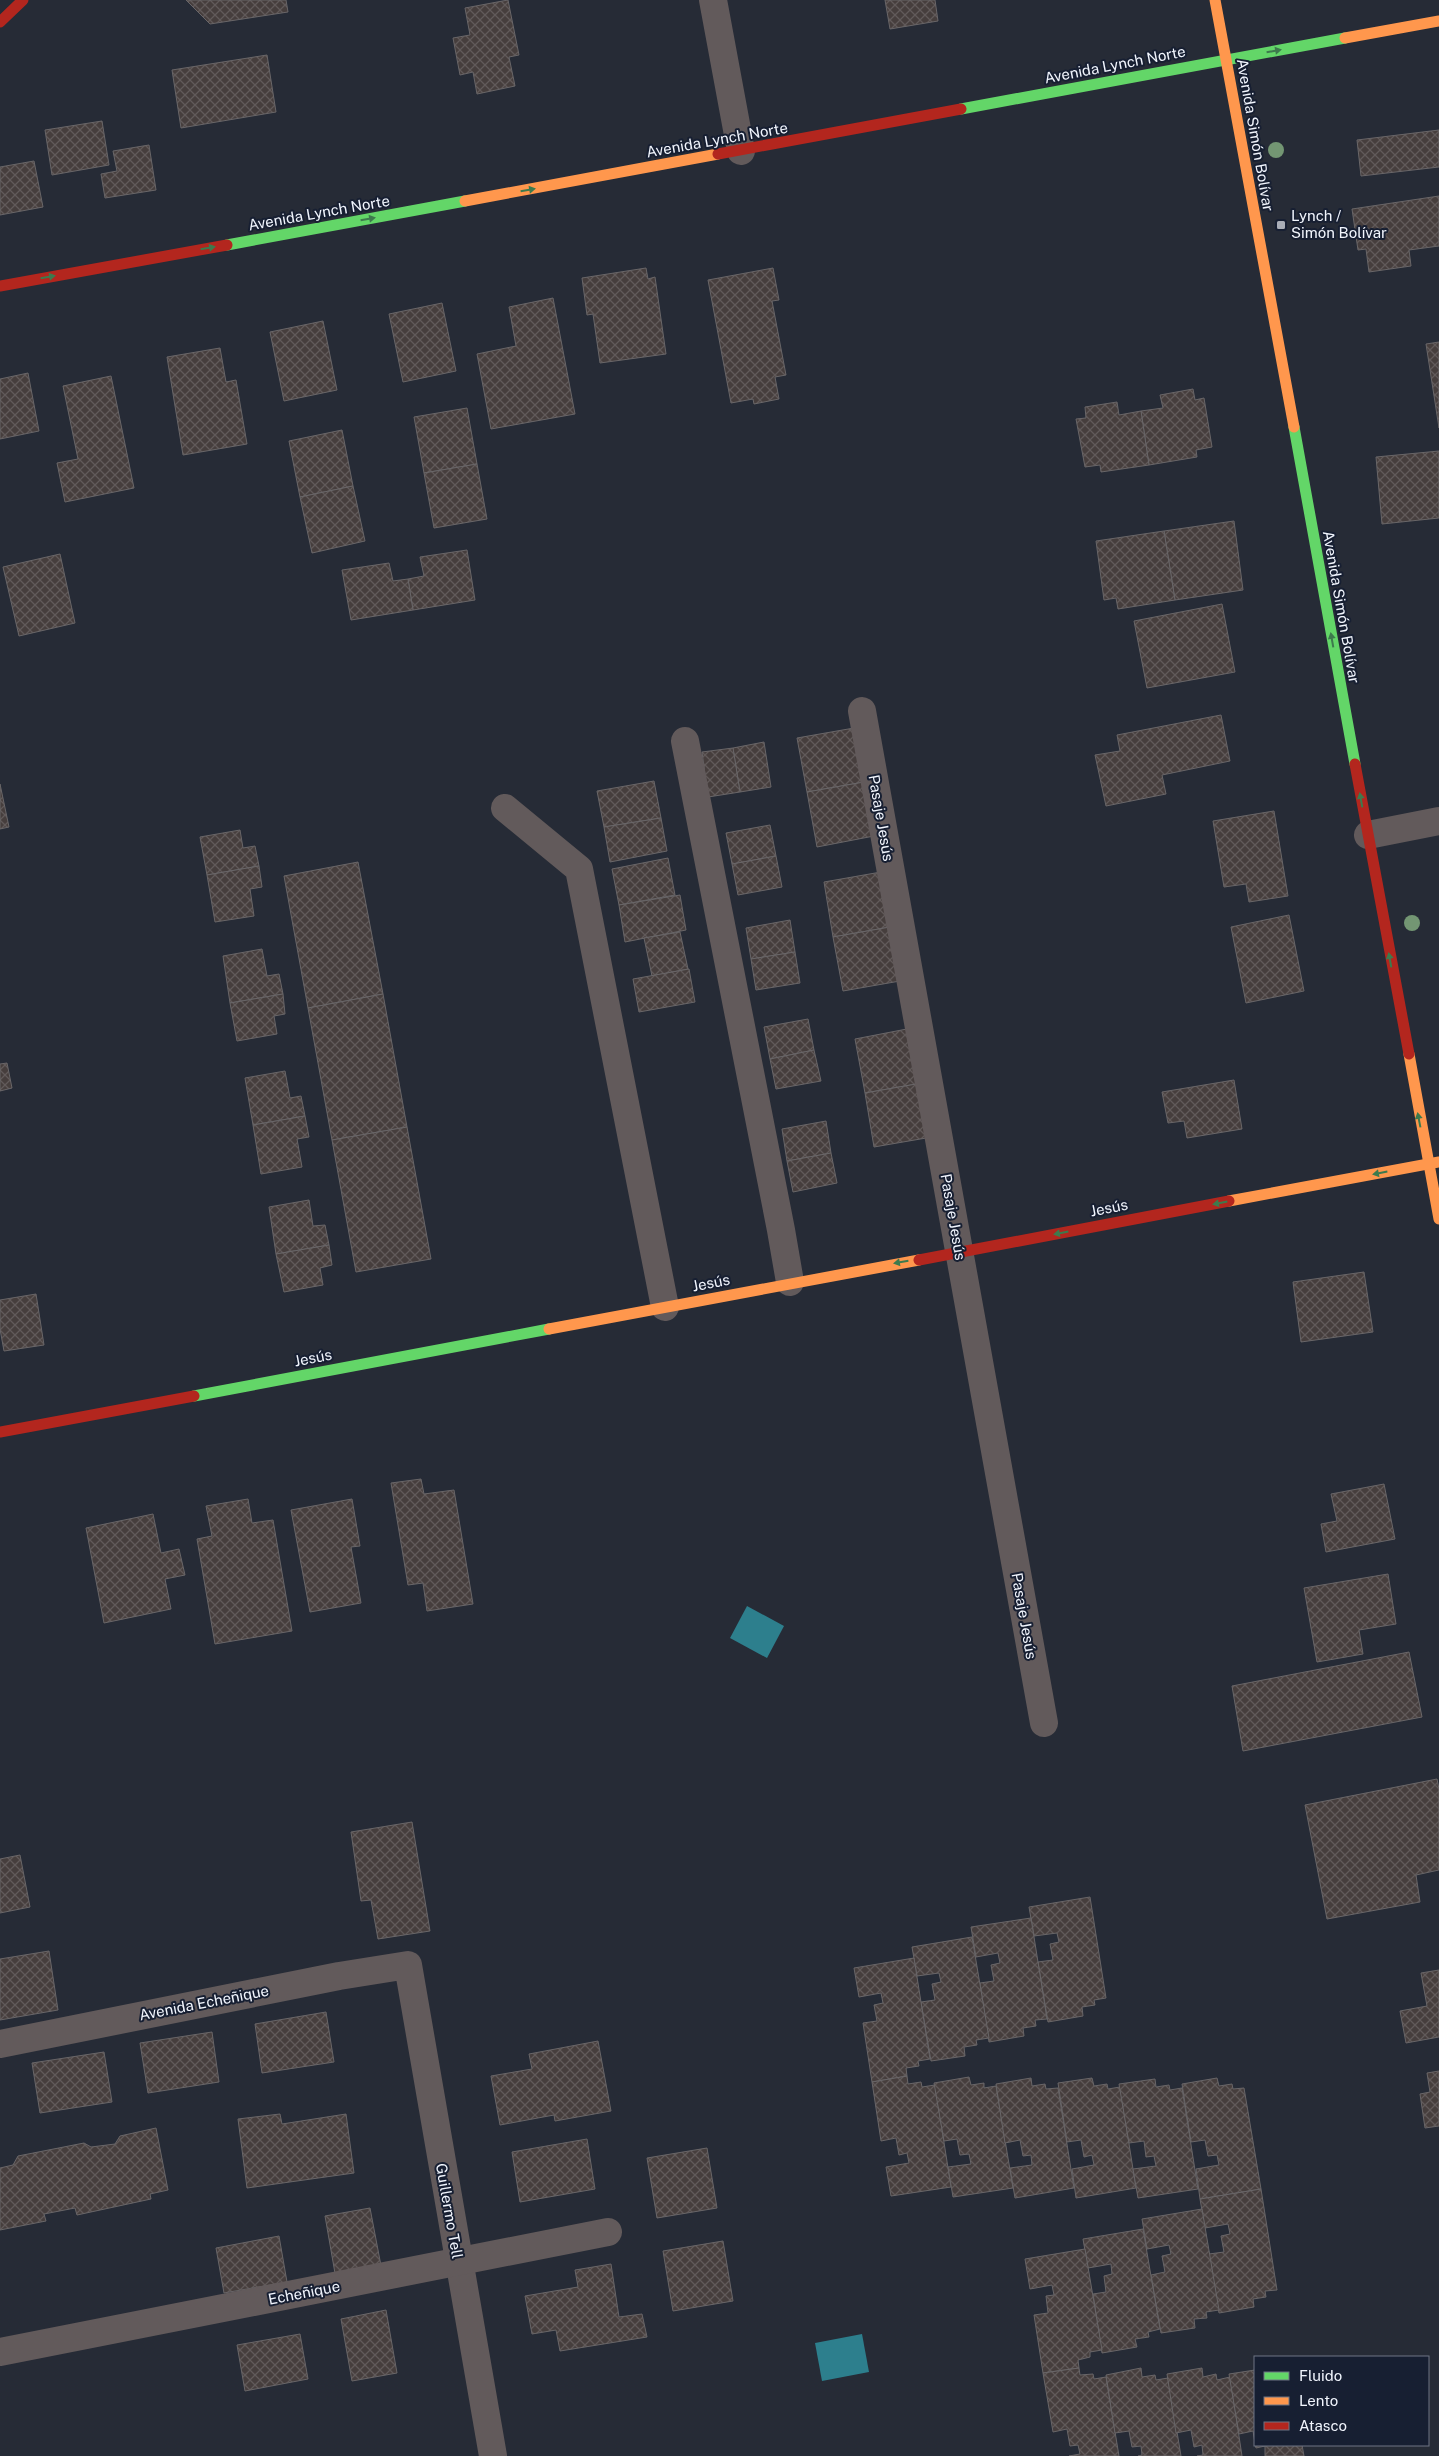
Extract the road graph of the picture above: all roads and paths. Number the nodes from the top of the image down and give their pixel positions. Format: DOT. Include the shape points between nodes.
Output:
graph roads {
  1 [pos="23,0"];
  2 [pos="713,0"];
  3 [pos="1216,0"];
  4 [pos="1439,21"];
  5 [pos="0,22"];
  6 [pos="1226,60"];
  7 [pos="741,151"];
  8 [pos="0,286"];
  9 [pos="862,711"];
  10 [pos="685,741"];
  11 [pos="505,808"];
  12 [pos="1439,821"];
  13 [pos="1368,836"];
  14 [pos="1433,1163"];
  15 [pos="1439,1219"];
  16 [pos="959,1252"];
  17 [pos="790,1282"];
  18 [pos="665,1307"];
  19 [pos="0,1432"];
  20 [pos="1044,1723"];
  21 [pos="408,1965"];
  22 [pos="0,2044"];
  23 [pos="608,2232"];
  24 [pos="458,2263"];
  25 [pos="0,2352"];
  26 [pos="493,2456"];
  1 -- 5 [label="street"];
  2 -- 7 [label="street"];
  3 -- 6 [label="street, Avenida Simón Bolívar"];
  6 -- 4 [label="street, Avenida Lynch Norte, one-way"];
  6 -- 7 [label="street, Avenida Lynch Norte"];
  13 -- 6 [label="street, Avenida Simón Bolívar, one-way"];
  8 -- 7 [label="street, Avenida Lynch Norte, one-way"];
  9 -- 16 [label="street, Pasaje Jesús"];
  10 -- 17 [label="street"];
  11 -- 18 [label="street" via="579,869"];
  12 -- 13 [label="street"];
  14 -- 13 [label="street, Avenida Simón Bolívar, one-way"];
  14 -- 15 [label="street, Avenida Simón Bolívar"];
  14 -- 16 [label="street, Jesús, one-way"];
  16 -- 17 [label="street, Jesús, one-way"];
  16 -- 20 [label="street, Pasaje Jesús"];
  17 -- 18 [label="street, Jesús"];
  18 -- 19 [label="street, Jesús"];
  21 -- 22 [label="street, Avenida Echeñique"];
  21 -- 24 [label="street, Guillermo Tell"];
  23 -- 24 [label="street, Echeñique"];
  24 -- 25 [label="street, Echeñique"];
  24 -- 26 [label="street, Guillermo Tell"];
}
